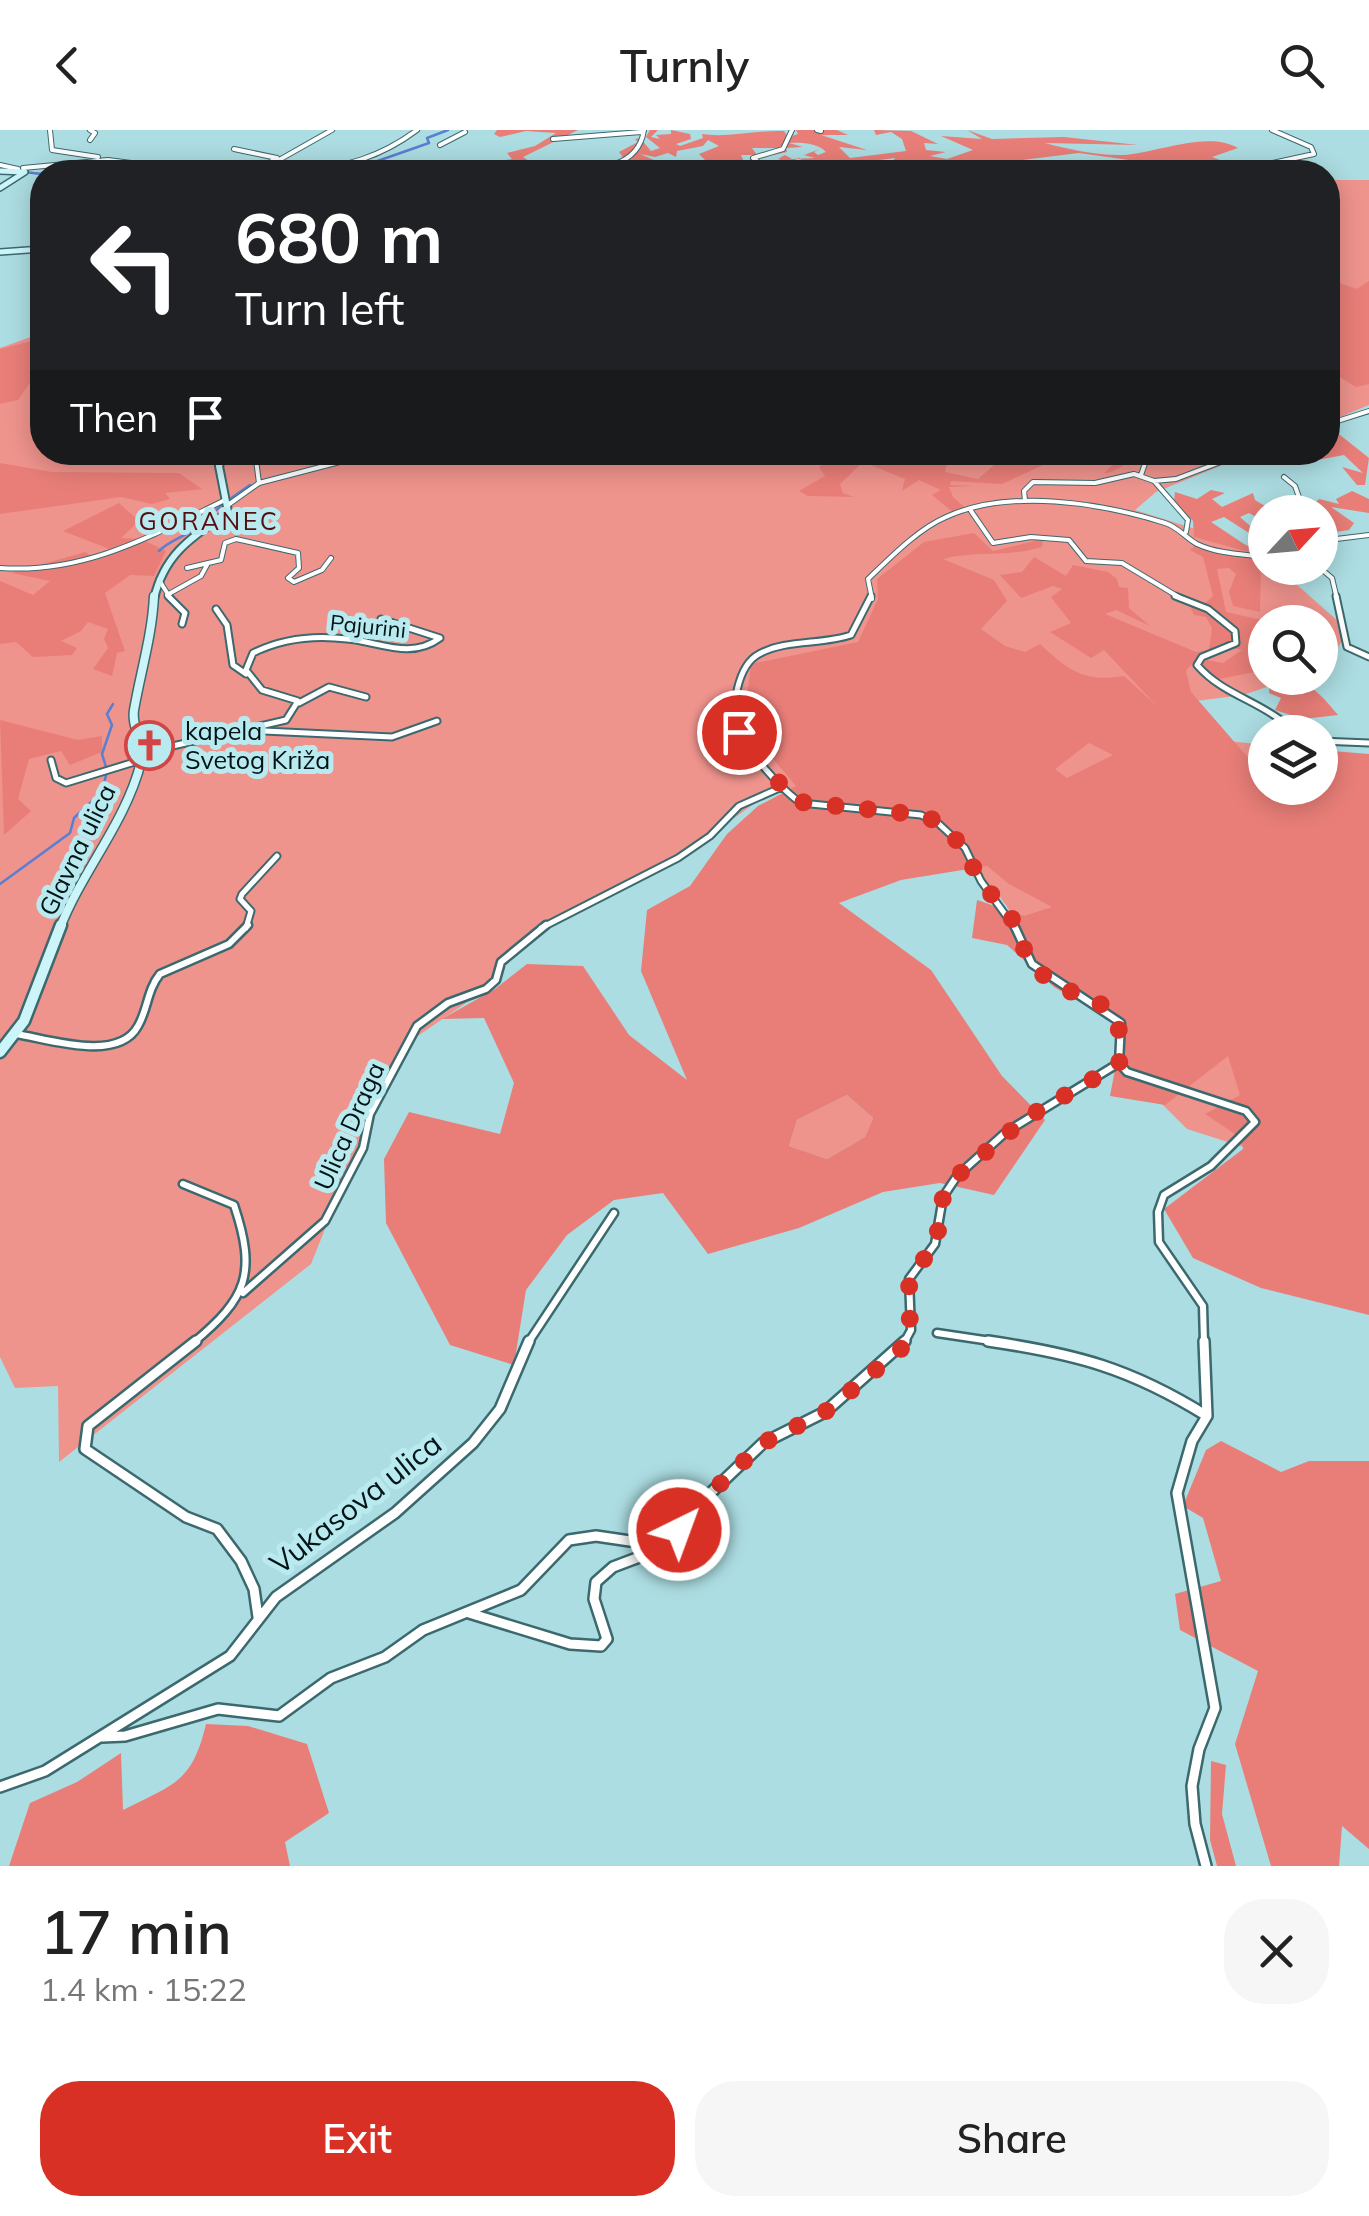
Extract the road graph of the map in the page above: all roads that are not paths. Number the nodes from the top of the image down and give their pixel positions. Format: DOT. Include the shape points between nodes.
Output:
graph roads {
  1 [pos="50,130"];
  2 [pos="90,130"];
  3 [pos="332,130"];
  4 [pos="417,130"];
  5 [pos="792,130"];
  6 [pos="1272,130"];
  7 [pos="465,131"];
  8 [pos="643,131"];
  9 [pos="553,139"];
  10 [pos="90,140"];
  11 [pos="440,145"];
  12 [pos="450,147"];
  13 [pos="234,148"];
  14 [pos="108,160"];
  15 [pos="280,160"];
  16 [pos="358,160"];
  17 [pos="629,160"];
  18 [pos="757,160"];
  19 [pos="1286,160"];
  20 [pos="0,168"];
  21 [pos="30,169"];
  22 [pos="23,170"];
  23 [pos="0,188"];
  24 [pos="30,250"];
  25 [pos="0,252"];
  26 [pos="1369,411"];
  27 [pos="1340,420"];
  28 [pos="218,465"];
  29 [pos="257,465"];
  30 [pos="326,465"];
  31 [pos="1144,465"];
  32 [pos="1216,465"];
  33 [pos="1140,475"];
  34 [pos="1284,477"];
  35 [pos="1154,480"];
  36 [pos="259,482"];
  37 [pos="1298,495"];
  38 [pos="1026,500"];
  39 [pos="227,504"];
  40 [pos="972,511"];
  41 [pos="1186,532"];
  42 [pos="1369,535"];
  43 [pos="1338,539"];
  44 [pos="1248,554"];
  45 [pos="331,558"];
  46 [pos="207,565"];
  47 [pos="0,568"];
  48 [pos="159,579"];
  49 [pos="182,585"];
  50 [pos="1331,585"];
  51 [pos="166,595"];
  52 [pos="216,609"];
  53 [pos="381,618"];
  54 [pos="182,624"];
  55 [pos="1369,657"];
  56 [pos="247,675"];
  57 [pos="366,697"];
  58 [pos="299,703"];
  59 [pos="1273,715"];
  60 [pos="437,721"];
  61 [pos="258,730"];
  62 [pos="1338,743"];
  63 [pos="1369,744"];
  64 [pos="142,756"];
  65 [pos="51,760"];
  66 [pos="113,768"];
  67 [pos="782,787"];
  68 [pos="278,856"];
  69 [pos="14,1034"];
  70 [pos="0,1052"];
  71 [pos="1119,1064"];
  72 [pos="183,1184"];
  73 [pos="614,1213"];
  74 [pos="243,1292"];
  75 [pos="937,1333"];
  76 [pos="1207,1416"];
  77 [pos="678,1524"];
  78 [pos="468,1613"];
  79 [pos="259,1619"];
  80 [pos="102,1737"];
  81 [pos="0,1787"];
  82 [pos="1206,1866"];
  1 -- 14 [label="street" via="52,150"];
  2 -- 10 [label="street"];
  3 -- 15 [label="street"];
  4 -- 16 [label="street" via="389,151"];
  5 -- 18 [label="street" via="783,149"];
  6 -- 19 [label="street" via="1314,154"];
  7 -- 11 [label="street"];
  7 -- 12 [label="street"];
  8 -- 9 [label="street"];
  8 -- 17 [label="street" via="641,149"];
  13 -- 15 [label="street"];
  20 -- 22 [label="main road"];
  21 -- 22 [label="street"];
  22 -- 23 [label="main road"];
  24 -- 25 [label="main road"];
  26 -- 27 [label="street"];
  28 -- 39 [label="main road"];
  29 -- 36 [label="street"];
  30 -- 36 [label="street"];
  31 -- 33 [label="street"];
  32 -- 35 [label="street"];
  33 -- 35 [label="street"];
  33 -- 38 [label="street" via="1096,483 1033,482 1024,491"];
  34 -- 37 [label="street"];
  35 -- 41 [label="street" via="1188,520"];
  36 -- 39 [label="street"];
  38 -- 40 [label="street"];
  38 -- 41 [label="street" via="1141,517"];
  39 -- 47 [label="street" via="92,563 32,572"];
  39 -- 48 [label="main road" via="222,518 178,547"];
  40 -- 59 [label="street" via="993,543 1068,540 1086,562 1122,563 1226,621 1236,630 1236,643 1197,665 1232,698"];
  40 -- 67 [label="street" via="940,519 868,579 872,599 851,635 767,650 744,662 737,726"];
  41 -- 44 [label="street" via="1203,544"];
  42 -- 43 [label="street"];
  45 -- 46 [label="street" via="322,570 291,582 298,553 236,539 224,543 222,560"];
  46 -- 49 [label="street"];
  46 -- 49 [label="street" via="187,568"];
  48 -- 51 [label="street"];
  48 -- 64 [label="main road" via="153,638 133,714"];
  49 -- 51 [label="street"];
  50 -- 55 [label="street" via="1344,616 1347,647"];
  51 -- 54 [label="street" via="184,613"];
  52 -- 56 [label="street" via="228,625 233,665"];
  53 -- 56 [label="street, Pajurini" via="440,638 420,650 297,637 253,653"];
  56 -- 58 [label="street" via="262,690"];
  57 -- 58 [label="street" via="329,686"];
  58 -- 61 [label="street" via="286,720"];
  60 -- 61 [label="street" via="392,737"];
  61 -- 64 [label="street" via="206,736"];
  62 -- 63 [label="street"];
  64 -- 66 [label="street"];
  64 -- 69 [label="main road, Glavna ulica" via="114,827 72,896 36,997"];
  65 -- 66 [label="street" via="56,778 66,783"];
  67 -- 71 [label="street" via="809,806 844,804 922,815 938,824 971,856 1040,973 1116,1017"];
  67 -- 74 [label="street, Ulica Draga" via="748,800 678,858 533,932 501,962 486,989 448,1002 417,1026 370,1114 363,1148 331,1212"];
  68 -- 69 [label="street" via="242,894 250,910 246,929 236,940 160,974 128,1038 91,1043"];
  69 -- 70 [label="main road, Glavna ulica"];
  71 -- 76 [label="street" via="1246,1111 1255,1122 1211,1166 1164,1195 1158,1212 1159,1242 1202,1306"];
  71 -- 77 [label="street" via="1032,1114 957,1176 943,1197 936,1244 909,1278 910,1330 902,1348 825,1412 763,1443"];
  72 -- 74 [label="street" via="234,1205 246,1271"];
  73 -- 79 [label="street, Vukasova ulica" via="524,1349 500,1409 473,1443 395,1513 297,1579"];
  74 -- 79 [label="street, Ulica Draga" via="156,1374 88,1426 84,1449 186,1517 218,1529 248,1575"];
  75 -- 76 [label="street" via="1061,1352 1151,1381"];
  76 -- 82 [label="street" via="1192,1441 1177,1494 1215,1708 1202,1731 1192,1795 1191,1824"];
  77 -- 78 [label="street" via="630,1542 570,1540 521,1590"];
  77 -- 78 [label="street" via="670,1546 609,1569 598,1581 594,1598 607,1639 601,1646 578,1646"];
  78 -- 80 [label="street" via="331,1678 279,1716 218,1709"];
  79 -- 80 [label="street, Vukasova ulica" via="209,1674"];
  80 -- 81 [label="street, Vukasova ulica" via="45,1771"];
}
